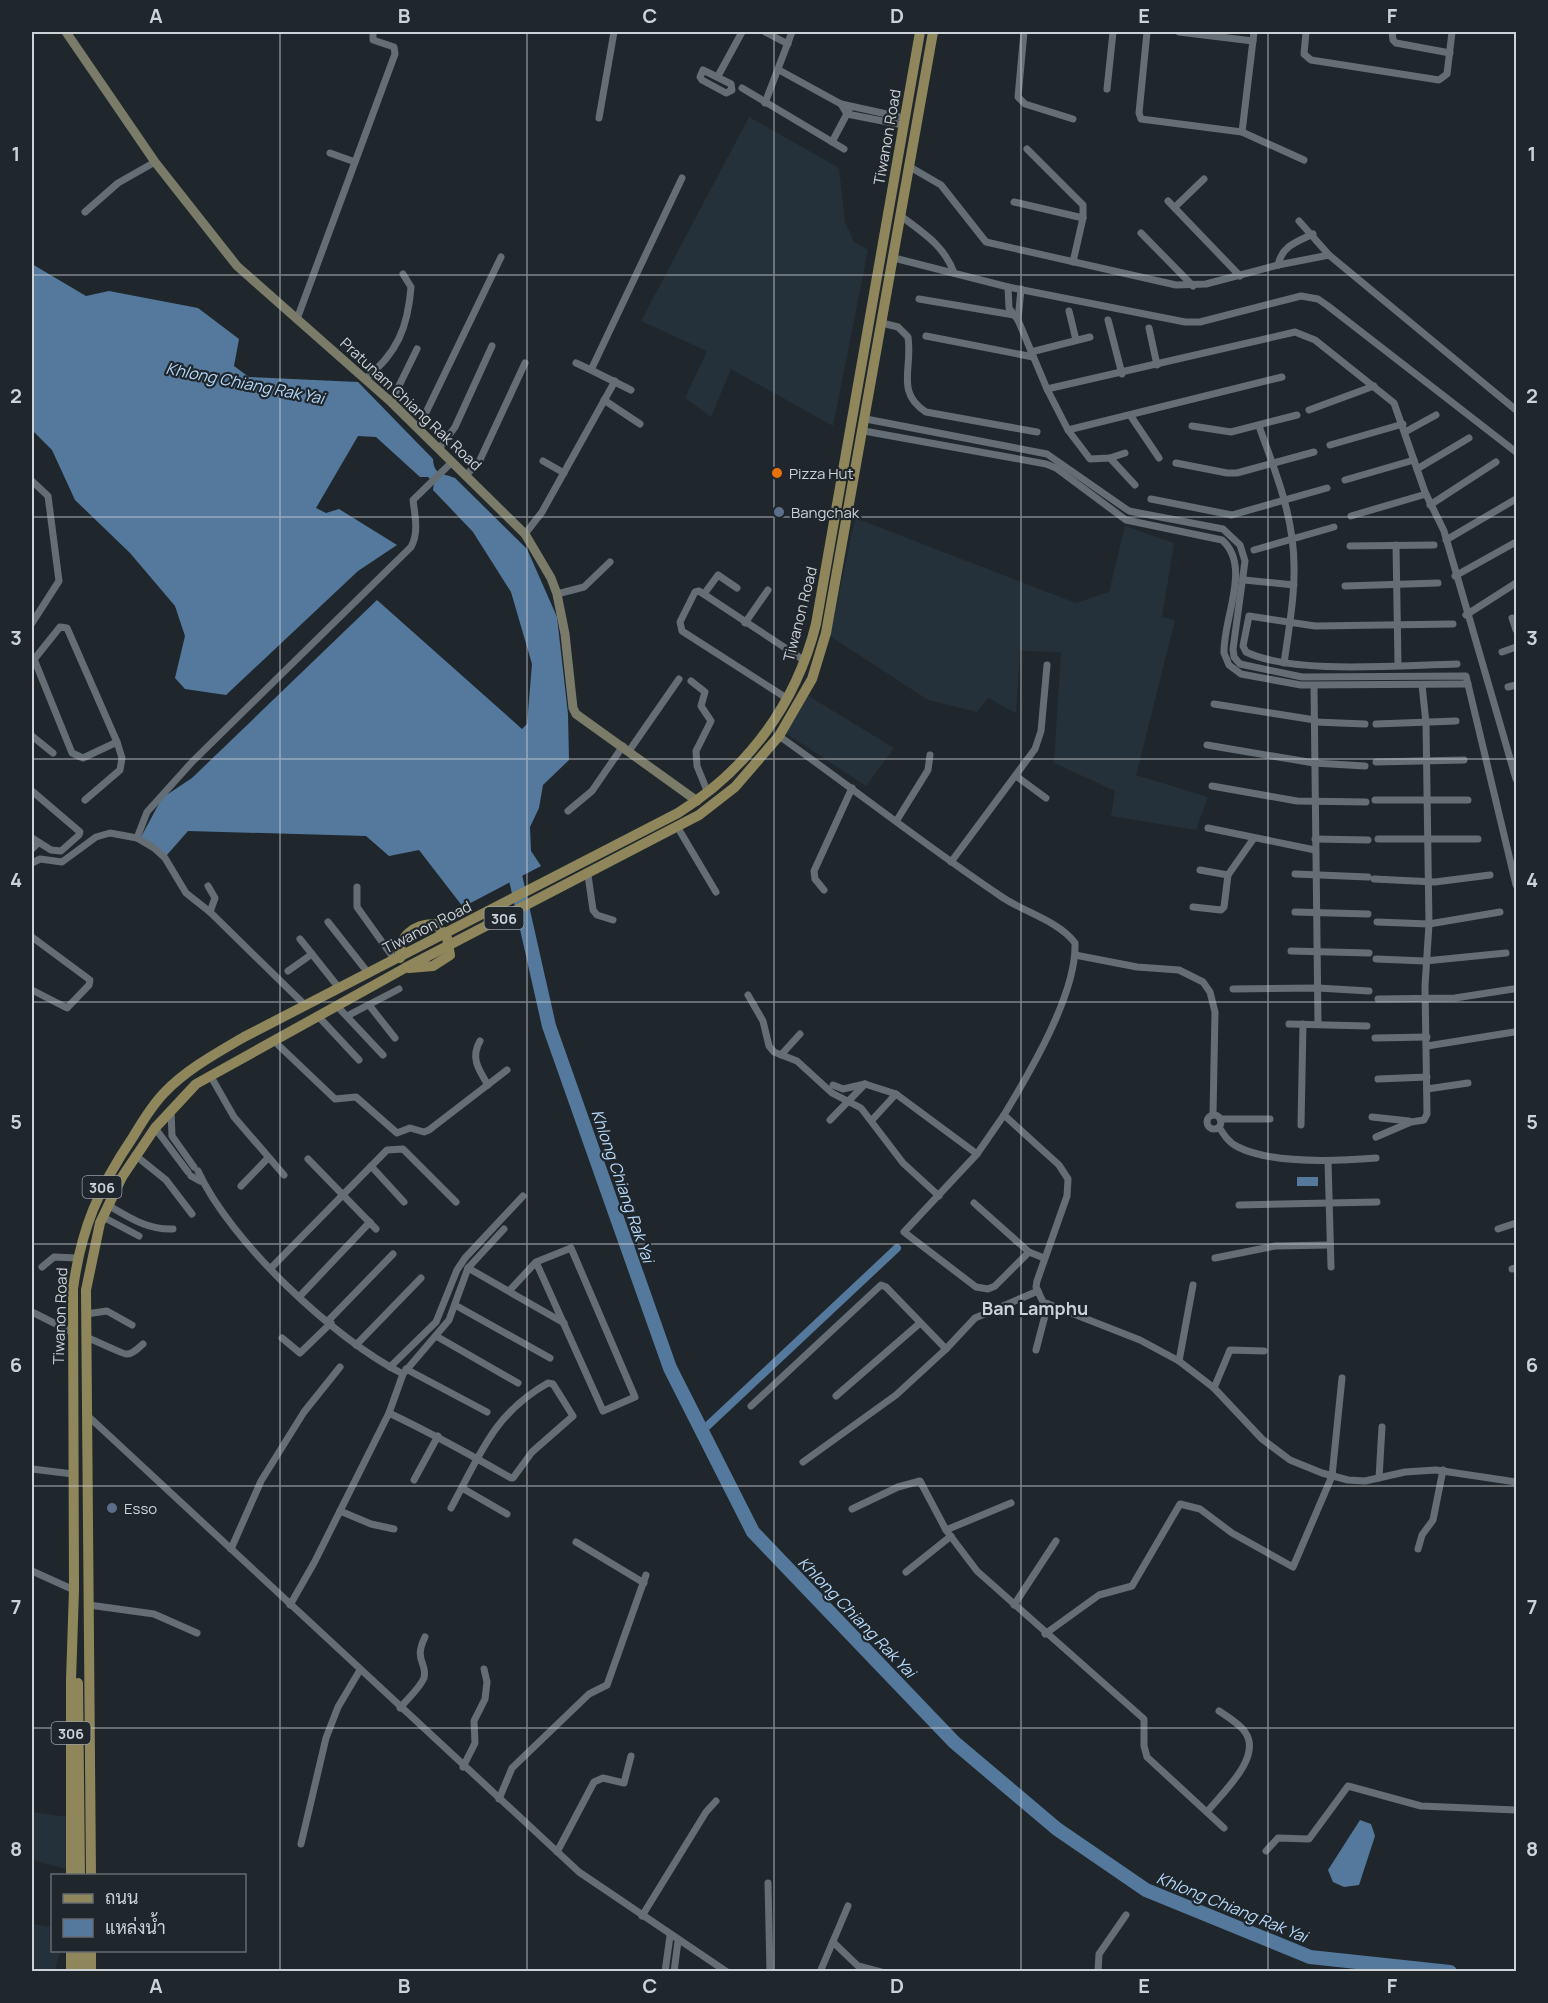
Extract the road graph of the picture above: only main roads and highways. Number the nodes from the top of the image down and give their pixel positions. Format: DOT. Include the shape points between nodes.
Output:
graph roads {
  1 [pos="920,32"];
  2 [pos="933,32"];
  3 [pos="908,97"];
  4 [pos="922,100"];
  5 [pos="904,121"];
  6 [pos="917,127"];
  7 [pos="398,959"];
  8 [pos="405,968"];
  9 [pos="74,1590"];
  10 [pos="71,1874"];
  11 [pos="80,1874"];
  12 [pos="91,1874"];
  13 [pos="74,1952"];
  14 [pos="91,1952"];
  15 [pos="66,1971"];
  16 [pos="71,1971"];
  17 [pos="81,1971"];
  18 [pos="91,1971"];
  1 -- 3 [label="main road, Tiwanon Road / 306"];
  2 -- 4 [label="main road, Tiwanon Road / 306"];
  3 -- 4 [label="main road"];
  3 -- 5 [label="main road, Tiwanon Road / 306"];
  4 -- 6 [label="main road, Tiwanon Road / 306"];
  5 -- 6 [label="main road"];
  5 -- 7 [label="main road, Tiwanon Road / 306" via="821,600 805,661 788,699 750,753 698,801"];
  6 -- 8 [label="main road, Tiwanon Road / 306" via="820,656 800,704 779,736 735,787 678,828"];
  7 -- 8 [label="main road" via="402,938 436,924 447,938 450,955 433,966"];
  7 -- 9 [label="main road, Tiwanon Road / 306" via="212,1057 164,1092 98,1195 77,1258 73,1289"];
  8 -- 12 [label="main road, Tiwanon Road / 306" via="196,1084 135,1155 103,1217 91,1260 86,1314"];
  9 -- 10 [label="main road, Tiwanon Road / 306"];
  9 -- 11 [label="main road, 306"];
  13 -- 15 [label="main road"];
  13 -- 16 [label="main road"];
  13 -- 17 [label="main road"];
  14 -- 18 [label="main road"];
}
